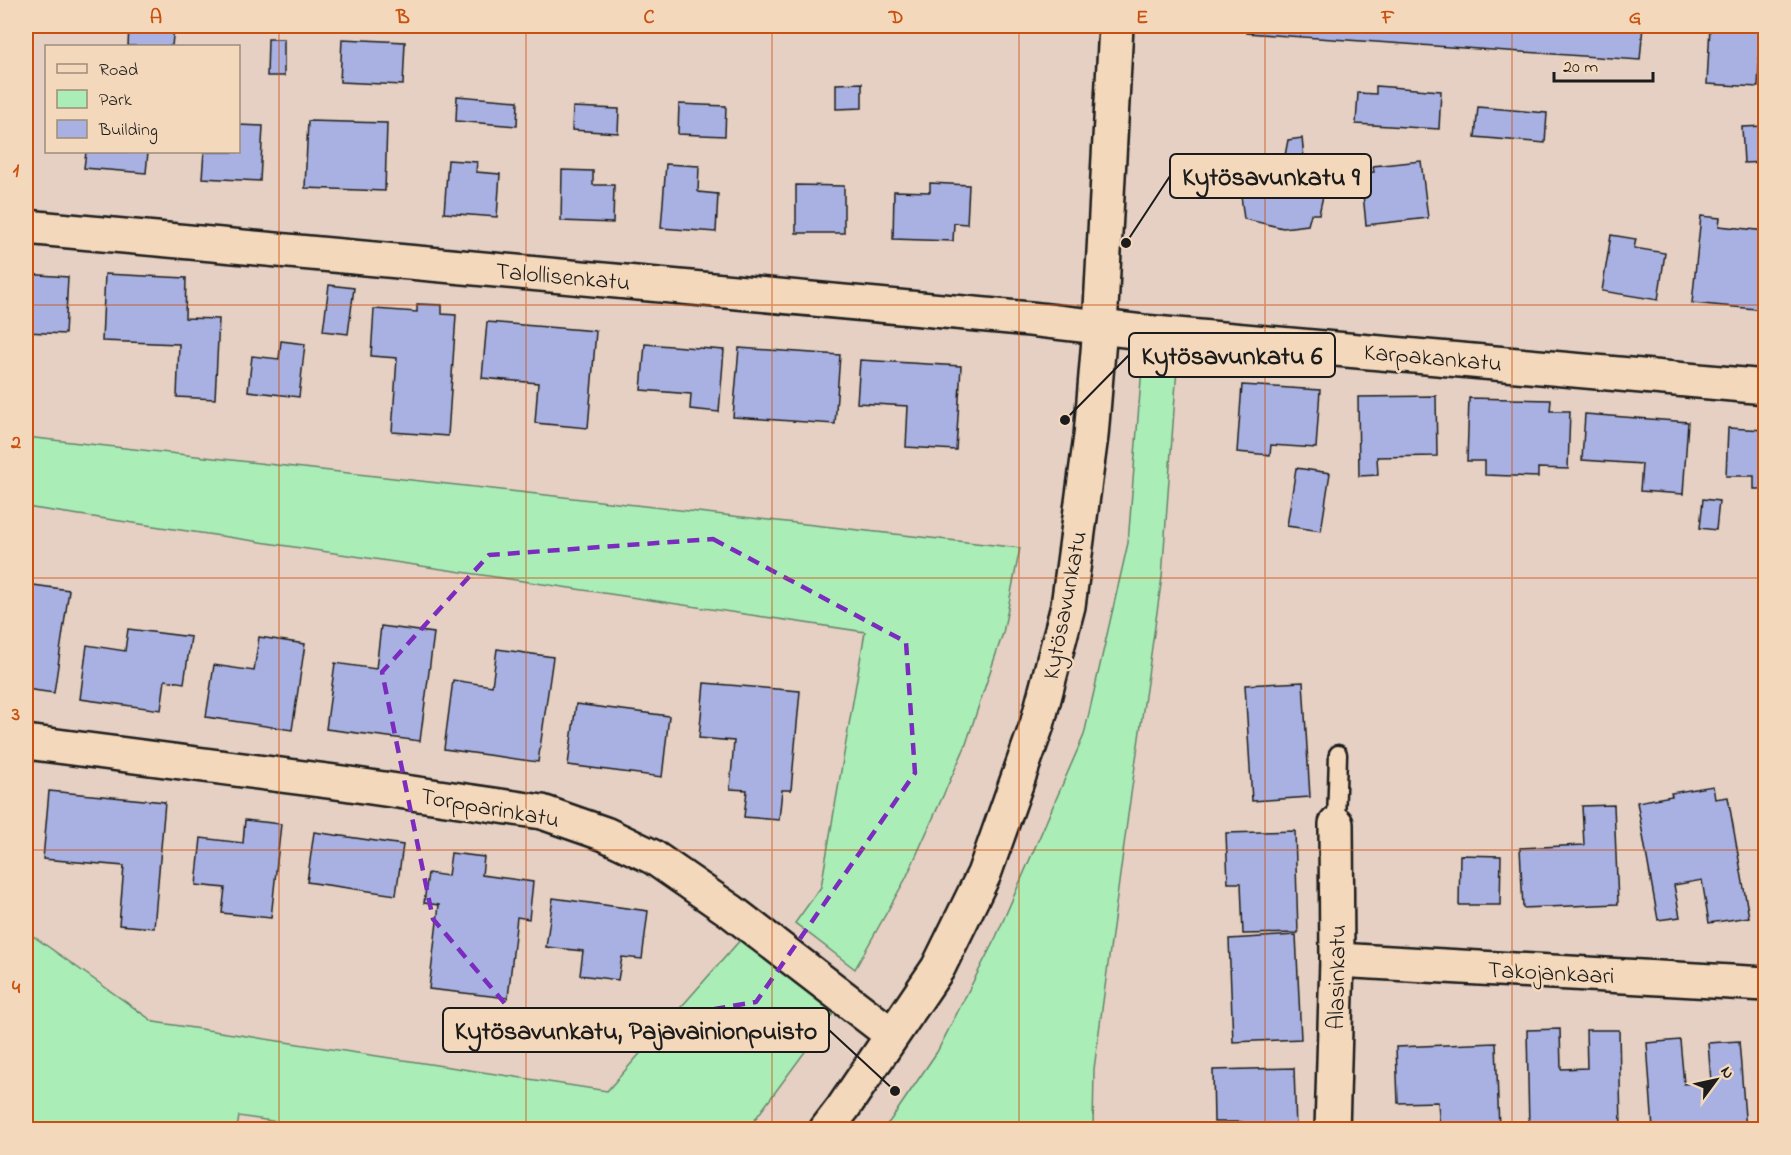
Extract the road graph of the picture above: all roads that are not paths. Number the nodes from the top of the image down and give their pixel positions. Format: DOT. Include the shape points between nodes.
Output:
graph roads {
  1 [pos="1116,26"];
  2 [pos="26,227"];
  3 [pos="1100,327"];
  4 [pos="1766,387"];
  5 [pos="26,742"];
  6 [pos="1338,754"];
  7 [pos="1336,824"];
  8 [pos="1337,960"];
  9 [pos="1766,984"];
  10 [pos="892,1035"];
  11 [pos="826,1130"];
  12 [pos="1332,1130"];
  1 -- 3 [label="street, Kytösavunkatu"];
  2 -- 3 [label="street, Talollisenkatu"];
  3 -- 4 [label="street, Karpakankatu"];
  3 -- 10 [label="street, Kytösavunkatu" via="1091,436 1068,606 1037,725 984,874 938,968"];
  5 -- 10 [label="street, Torpparinkatu" via="542,812 605,834 653,857 731,911"];
  6 -- 7 [label="lane"];
  7 -- 8 [label="street, Alasinkatu"];
  8 -- 9 [label="street, Takojankaari"];
  8 -- 12 [label="street, Alasinkatu"];
  10 -- 11 [label="street, Kytösavunkatu"];
}
